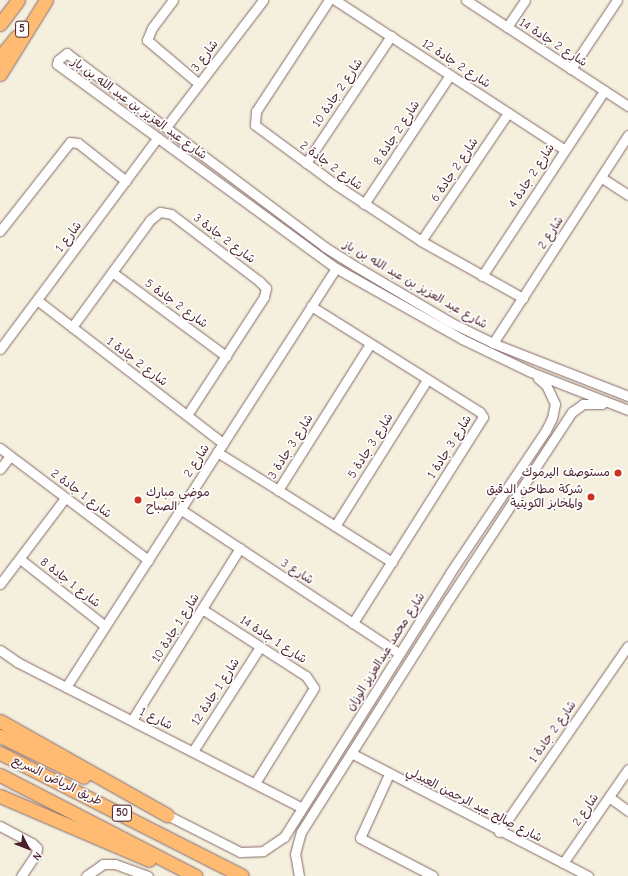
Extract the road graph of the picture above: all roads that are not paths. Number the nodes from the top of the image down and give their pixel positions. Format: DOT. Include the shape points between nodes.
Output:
graph roads {
  1 [pos="18,0"];
  2 [pos="45,0"];
  3 [pos="173,0"];
  4 [pos="263,0"];
  5 [pos="328,0"];
  6 [pos="335,0"];
  7 [pos="466,0"];
  8 [pos="525,0"];
  9 [pos="617,0"];
  10 [pos="0,24"];
  11 [pos="507,27"];
  12 [pos="391,36"];
  13 [pos="0,57"];
  14 [pos="571,69"];
  15 [pos="0,74"];
  16 [pos="450,75"];
  17 [pos="199,84"];
  18 [pos="604,90"];
  19 [pos="628,106"];
  20 [pos="508,113"];
  21 [pos="166,128"];
  22 [pos="628,135"];
  23 [pos="157,138"];
  24 [pos="564,149"];
  25 [pos="306,163"];
  26 [pos="602,178"];
  27 [pos="126,180"];
  28 [pos="628,195"];
  29 [pos="364,204"];
  30 [pos="0,231"];
  31 [pos="421,241"];
  32 [pos="336,268"];
  33 [pos="112,272"];
  34 [pos="482,276"];
  35 [pos="360,282"];
  36 [pos="384,283"];
  37 [pos="523,298"];
  38 [pos="37,300"];
  39 [pos="389,300"];
  40 [pos="311,306"];
  41 [pos="424,307"];
  42 [pos="72,327"];
  43 [pos="493,343"];
  44 [pos="370,344"];
  45 [pos="0,349"];
  46 [pos="226,356"];
  47 [pos="531,372"];
  48 [pos="427,380"];
  49 [pos="628,396"];
  50 [pos="614,406"];
  51 [pos="628,410"];
  52 [pos="187,415"];
  53 [pos="546,430"];
  54 [pos="554,436"];
  55 [pos="223,443"];
  56 [pos="0,448"];
  57 [pos="217,452"];
  58 [pos="10,456"];
  59 [pos="0,469"];
  60 [pos="278,490"];
  61 [pos="65,498"];
  62 [pos="180,509"];
  63 [pos="335,526"];
  64 [pos="481,528"];
  65 [pos="240,548"];
  66 [pos="20,559"];
  67 [pos="148,560"];
  68 [pos="474,561"];
  69 [pos="392,562"];
  70 [pos="456,565"];
  71 [pos="0,584"];
  72 [pos="450,599"];
  73 [pos="202,609"];
  74 [pos="353,623"];
  75 [pos="105,626"];
  76 [pos="628,646"];
  77 [pos="260,647"];
  78 [pos="0,650"];
  79 [pos="400,654"];
  80 [pos="620,657"];
  81 [pos="628,663"];
  82 [pos="66,687"];
  83 [pos="132,720"];
  84 [pos="0,721"];
  85 [pos="0,736"];
  86 [pos="0,742"];
  87 [pos="193,751"];
  88 [pos="0,753"];
  89 [pos="351,753"];
  90 [pos="628,769"];
  91 [pos="390,774"];
  92 [pos="0,775"];
  93 [pos="255,782"];
  94 [pos="0,796"];
  95 [pos="609,797"];
  96 [pos="104,804"];
  97 [pos="302,808"];
  98 [pos="628,811"];
  99 [pos="167,815"];
  100 [pos="0,826"];
  101 [pos="290,826"];
  102 [pos="301,832"];
  103 [pos="499,832"];
  104 [pos="563,863"];
  105 [pos="20,876"];
  106 [pos="86,876"];
  107 [pos="148,876"];
  108 [pos="189,876"];
  109 [pos="196,876"];
  110 [pos="242,876"];
  111 [pos="299,876"];
  112 [pos="434,876"];
  113 [pos="588,876"];
  1 -- 10 [label="highway, 5"];
  2 -- 13 [label="highway, 5"];
  2 -- 15 [label="highway"];
  3 -- 17 [label="street" via="152,28 147,40"];
  4 -- 17 [label="street, شارع 3"];
  5 -- 25 [label="street, شارع 2 جادة 2" via="254,118 255,125"];
  6 -- 12 [label="street, شارع 2 جادة 12"];
  7 -- 11 [label="street, شارع 2 جادة 14"];
  8 -- 11 [label="street"];
  9 -- 14 [label="street"];
  11 -- 14 [label="street, شارع 2 جادة 14"];
  12 -- 16 [label="street, شارع 2 جادة 12"];
  12 -- 25 [label="street, شارع 2 جادة 10"];
  14 -- 18 [label="street, شارع 2 جادة 14"];
  16 -- 20 [label="street, شارع 2 جادة 12"];
  16 -- 29 [label="street, شارع 2 جادة 8"];
  17 -- 21 [label="street, شارع 3"];
  18 -- 19 [label="street, شارع 2 جادة 14"];
  18 -- 24 [label="street, شارع 2 جادة 4"];
  20 -- 24 [label="street, شارع 2 جادة 12"];
  20 -- 31 [label="street, شارع 2 جادة 6"];
  21 -- 23 [label="street, شارع عبد العزيز بن عبد الله بن باز" via="67,53 60,56 57,64"];
  21 -- 36 [label="street, شارع عبد العزيز بن عبد الله بن باز" via="325,247"];
  22 -- 26 [label="street, شارع 2"];
  23 -- 27 [label="street, شارع 1"];
  23 -- 32 [label="street, شارع عبد العزيز بن عبد الله بن باز"];
  24 -- 34 [label="street, شارع 2 جادة 4"];
  25 -- 29 [label="street, شارع 2 جادة 2"];
  26 -- 28 [label="street"];
  26 -- 37 [label="street, شارع 2"];
  27 -- 30 [label="street" via="78,143 70,142"];
  27 -- 38 [label="street, شارع 1"];
  29 -- 31 [label="street, شارع 2 جادة 2"];
  31 -- 34 [label="street, شارع 2 جادة 2"];
  32 -- 35 [label="street, شارع عبد العزيز بن عبد الله بن باز"];
  32 -- 40 [label="street, شارع 2"];
  33 -- 42 [label="street, شارع 2 جادة 3"];
  33 -- 46 [label="street, شارع 2 جادة 5"];
  33 -- 46 [label="street, شارع 2 جادة 3" via="155,215 163,211 170,214 266,288 264,297"];
  34 -- 37 [label="street, شارع 2 جادة 2"];
  35 -- 36 [label="street" via="378,290 381,290"];
  35 -- 39 [label="street, شارع عبد العزيز بن عبد الله بن باز"];
  36 -- 41 [label="street, شارع عبد العزيز بن عبد الله بن باز"];
  37 -- 43 [label="street, شارع 2"];
  38 -- 42 [label="street, شارع 2 جادة 1"];
  38 -- 45 [label="street, شارع 1"];
  39 -- 41 [label="street" via="393,294"];
  39 -- 47 [label="street, شارع عبد العزيز بن عبد الله بن باز"];
  40 -- 44 [label="street, شارع 3 جادة 1"];
  40 -- 55 [label="street, شارع 2"];
  41 -- 43 [label="street, شارع عبد العزيز بن عبد الله بن باز"];
  42 -- 52 [label="street, شارع 2 جادة 1"];
  43 -- 49 [label="street, شارع عبد العزيز بن عبد الله بن باز"];
  44 -- 48 [label="street, شارع 3 جادة 1"];
  44 -- 60 [label="street, شارع 3 جادة 3"];
  46 -- 52 [label="street, شارع 2 جادة 3"];
  47 -- 50 [label="street, شارع عبد العزيز بن عبد الله بن باز"];
  47 -- 53 [label="street, شارع محمد عبدالعزيز الوزان" via="546,385 555,404"];
  48 -- 63 [label="street, شارع 3 جادة 5"];
  48 -- 69 [label="street, شارع 3 جادة 1" via="480,412 483,420"];
  50 -- 51 [label="street, شارع عبد العزيز بن عبد الله بن باز"];
  50 -- 54 [label="street, شارع محمد عبدالعزيز الوزان" via="583,404 572,412"];
  52 -- 55 [label="street, شارع 2 جادة 1"];
  53 -- 54 [label="street"];
  53 -- 64 [label="street, شارع محمد عبدالعزيز الوزان"];
  54 -- 68 [label="street, شارع محمد عبدالعزيز الوزان"];
  55 -- 57 [label="street, شارع 2"];
  56 -- 58 [label="street, شارع 1 جادة 2"];
  57 -- 60 [label="street"];
  57 -- 62 [label="street, شارع 2"];
  58 -- 59 [label="street"];
  58 -- 61 [label="street, شارع 1 جادة 2"];
  60 -- 63 [label="street, شارع 3 جادة 3"];
  61 -- 66 [label="street"];
  61 -- 67 [label="street, شارع 1 جادة 2"];
  62 -- 65 [label="street, شارع 3"];
  62 -- 67 [label="street, شارع 2"];
  63 -- 69 [label="street, شارع 3 جادة 3"];
  64 -- 68 [label="street" via="467,553 468,558"];
  64 -- 70 [label="street, شارع محمد عبدالعزيز الوزان"];
  65 -- 73 [label="street, شارع 1 جادة 10"];
  65 -- 74 [label="street, شارع 3"];
  66 -- 71 [label="street"];
  66 -- 75 [label="street, شارع 1 جادة 8"];
  67 -- 75 [label="street, شارع 2"];
  68 -- 72 [label="street, شارع محمد عبدالعزيز الوزان"];
  69 -- 74 [label="street, شارع 3 جادة 1"];
  70 -- 72 [label="street" via="463,571 450,591"];
  70 -- 79 [label="street, شارع محمد عبدالعزيز الوزان"];
  72 -- 89 [label="street, شارع محمد عبدالعزيز الوزان"];
  73 -- 77 [label="street, شارع 1 جادة 14"];
  73 -- 83 [label="street, شارع 1 جادة 10"];
  74 -- 79 [label="street, شارع 3"];
  75 -- 82 [label="street, شارع 2"];
  76 -- 80 [label="street, شارع 2 جادة 1"];
  77 -- 87 [label="street, شارع 1 جادة 12"];
  77 -- 93 [label="street, شارع 1 جادة 14" via="306,676 314,688"];
  78 -- 82 [label="street, شارع 1"];
  79 -- 97 [label="street, شارع محمد عبدالعزيز الوزان"];
  80 -- 81 [label="street"];
  80 -- 103 [label="street, شارع 2 جادة 1"];
  82 -- 83 [label="street, شارع 1"];
  83 -- 87 [label="street, شارع 1"];
  84 -- 99 [label="highway"];
  85 -- 99 [label="highway" via="150,810"];
  86 -- 96 [label="highway" via="46,772"];
  87 -- 93 [label="street, شارع 1"];
  88 -- 96 [label="highway, طريق الرياض السريع / 50"];
  89 -- 91 [label="street, شارع صالح عبد الرحمن العبدلي"];
  89 -- 102 [label="street, شارع محمد عبدالعزيز الوزان"];
  90 -- 95 [label="street, شارع 2"];
  91 -- 103 [label="street, شارع صالح عبد الرحمن العبدلي"];
  91 -- 112 [label="street" via="360,838"];
  92 -- 109 [label="highway, طريق الرياض السريع / 50"];
  93 -- 97 [label="street, شارع 1"];
  94 -- 108 [label="highway"];
  95 -- 98 [label="street"];
  95 -- 104 [label="street, شارع 2"];
  96 -- 110 [label="highway, طريق الرياض السريع / 50"];
  97 -- 101 [label="street, شارع محمد عبدالعزيز الوزان"];
  99 -- 101 [label="street, شارع محمد عبدالعزيز الوزان" via="227,847 251,853 274,845"];
  100 -- 105 [label="street" via="37,848 36,854"];
  101 -- 102 [label="street" via="296,832"];
  102 -- 111 [label="street, شارع محمد عبدالعزيز الوزان" via="295,854"];
  103 -- 104 [label="street, شارع صالح عبد الرحمن العبدلي"];
  104 -- 113 [label="street, شارع صالح عبد الرحمن العبدلي"];
  106 -- 107 [label="street" via="103,864 115,864"];
}
